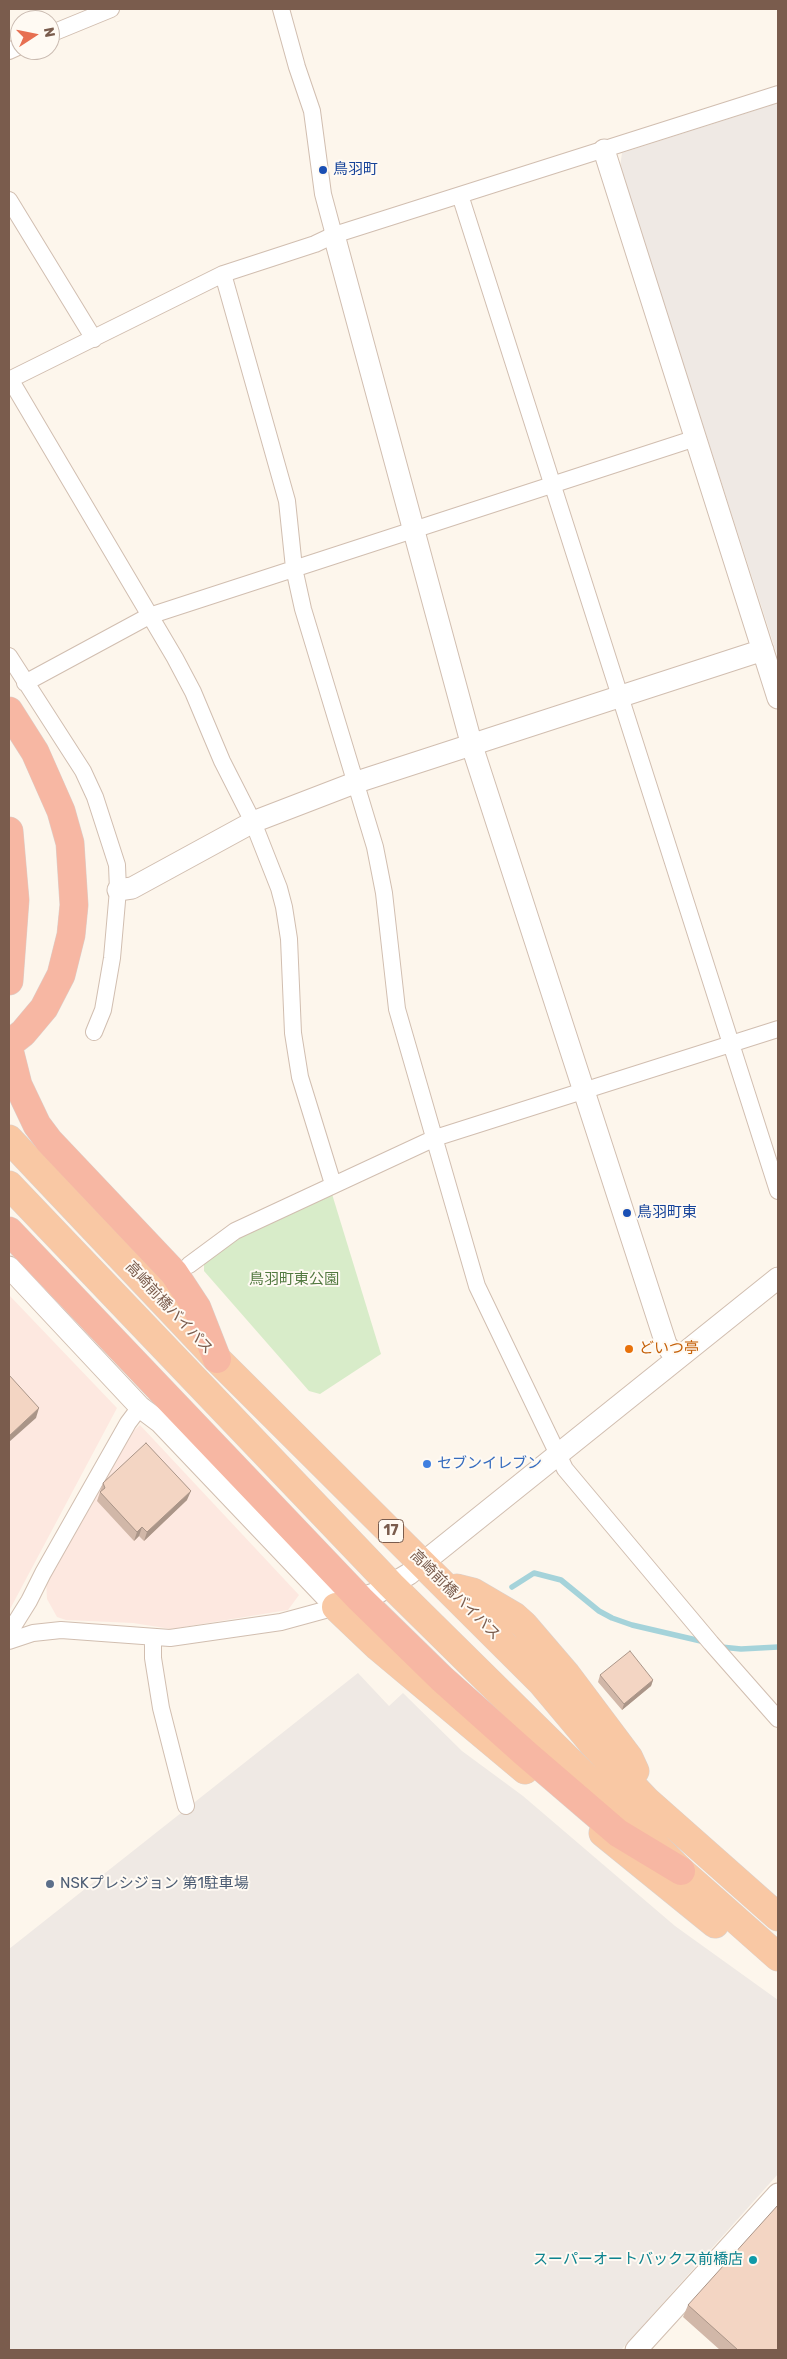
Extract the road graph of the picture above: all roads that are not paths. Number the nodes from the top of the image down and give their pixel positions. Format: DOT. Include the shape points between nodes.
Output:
graph roads {
  1 [pos="110,9"];
  2 [pos="281,9"];
  3 [pos="60,30"];
  4 [pos="778,94"];
  5 [pos="604,150"];
  6 [pos="460,195"];
  7 [pos="9,200"];
  8 [pos="334,235"];
  9 [pos="223,274"];
  10 [pos="94,339"];
  11 [pos="9,380"];
  12 [pos="696,438"];
  13 [pos="551,485"];
  14 [pos="413,530"];
  15 [pos="294,568"];
  16 [pos="149,616"];
  17 [pos="763,650"];
  18 [pos="9,656"];
  19 [pos="25,683"];
  20 [pos="619,696"];
  21 [pos="778,698"];
  22 [pos="9,711"];
  23 [pos="472,746"];
  24 [pos="357,782"];
  25 [pos="253,822"];
  26 [pos="9,831"];
  27 [pos="118,890"];
  28 [pos="9,981"];
  29 [pos="778,1029"];
  30 [pos="94,1032"];
  31 [pos="731,1043"];
  32 [pos="9,1044"];
  33 [pos="9,1049"];
  34 [pos="584,1090"];
  35 [pos="435,1138"];
  36 [pos="9,1139"];
  37 [pos="333,1184"];
  38 [pos="9,1185"];
  39 [pos="778,1190"];
  40 [pos="9,1232"];
  41 [pos="189,1264"];
  42 [pos="9,1267"];
  43 [pos="778,1278"];
  44 [pos="217,1359"];
  45 [pos="676,1360"];
  46 [pos="140,1407"];
  47 [pos="558,1454"];
  48 [pos="423,1562"];
  49 [pos="391,1585"];
  50 [pos="348,1603"];
  51 [pos="9,1633"];
  52 [pos="153,1637"];
  53 [pos="9,1641"];
  54 [pos="778,1720"];
  55 [pos="186,1806"];
  56 [pos="681,1871"];
  57 [pos="778,1917"];
  58 [pos="778,1958"];
  59 [pos="778,2194"];
  60 [pos="636,2350"];
  1 -- 3 [label="street"];
  2 -- 8 [label="street" via="312,111 323,194"];
  4 -- 5 [label="street"];
  5 -- 6 [label="street"];
  5 -- 12 [label="street"];
  6 -- 8 [label="street"];
  6 -- 13 [label="street"];
  7 -- 10 [label="street"];
  8 -- 9 [label="street"];
  8 -- 14 [label="street"];
  9 -- 10 [label="street"];
  9 -- 15 [label="street" via="287,501"];
  10 -- 11 [label="street"];
  11 -- 16 [label="street"];
  12 -- 13 [label="street"];
  12 -- 17 [label="street"];
  13 -- 14 [label="street"];
  13 -- 20 [label="street"];
  14 -- 15 [label="street"];
  14 -- 23 [label="street"];
  15 -- 16 [label="street"];
  15 -- 24 [label="street" via="303,610"];
  16 -- 19 [label="street"];
  16 -- 25 [label="street" via="193,692 222,762"];
  17 -- 20 [label="street"];
  17 -- 21 [label="street"];
  18 -- 19 [label="street"];
  19 -- 27 [label="street" via="83,771 95,797 117,865"];
  20 -- 23 [label="street"];
  20 -- 31 [label="street"];
  22 -- 32 [label="highway" via="35,752 61,811 70,843 74,905 61,975 44,1008"];
  23 -- 24 [label="street"];
  23 -- 34 [label="street"];
  24 -- 25 [label="street"];
  24 -- 35 [label="street" via="381,873 397,1009"];
  25 -- 27 [label="street" via="132,888"];
  25 -- 37 [label="street" via="284,907 289,939 293,1033 300,1077"];
  26 -- 28 [label="highway" via="15,900"];
  27 -- 30 [label="street" via="108,988"];
  29 -- 31 [label="street"];
  31 -- 34 [label="street"];
  31 -- 39 [label="street"];
  33 -- 44 [label="highway" via="18,1085 37,1125 174,1273 197,1308"];
  34 -- 35 [label="street"];
  34 -- 45 [label="street" via="666,1344"];
  35 -- 37 [label="street"];
  35 -- 47 [label="street" via="477,1286"];
  36 -- 44 [label="highway, 高崎前橋バイパス / 17"];
  37 -- 41 [label="street" via="235,1231"];
  38 -- 49 [label="highway, 高崎前橋バイパス / 17"];
  40 -- 50 [label="highway"];
  42 -- 46 [label="street"];
  43 -- 45 [label="street"];
  44 -- 48 [label="highway, 高崎前橋バイパス / 17"];
  45 -- 47 [label="street"];
  46 -- 50 [label="street" via="160,1422"];
  46 -- 51 [label="street"];
  47 -- 48 [label="street"];
  47 -- 54 [label="street" via="565,1469"];
  48 -- 49 [label="street"];
  48 -- 57 [label="highway, 高崎前橋バイパス / 17" via="541,1682 646,1800"];
  49 -- 50 [label="street"];
  49 -- 56 [label="highway, 高崎前橋バイパス / 17"];
  50 -- 52 [label="street" via="281,1622 170,1638"];
  50 -- 56 [label="highway" via="441,1678 611,1827"];
  50 -- 58 [label="highway" via="417,1681 717,1926"];
  52 -- 53 [label="street" via="61,1630 33,1633"];
  52 -- 55 [label="street" via="161,1708"];
  56 -- 58 [label="highway, 高崎前橋バイパス / 17"];
  59 -- 60 [label="street"];
}
